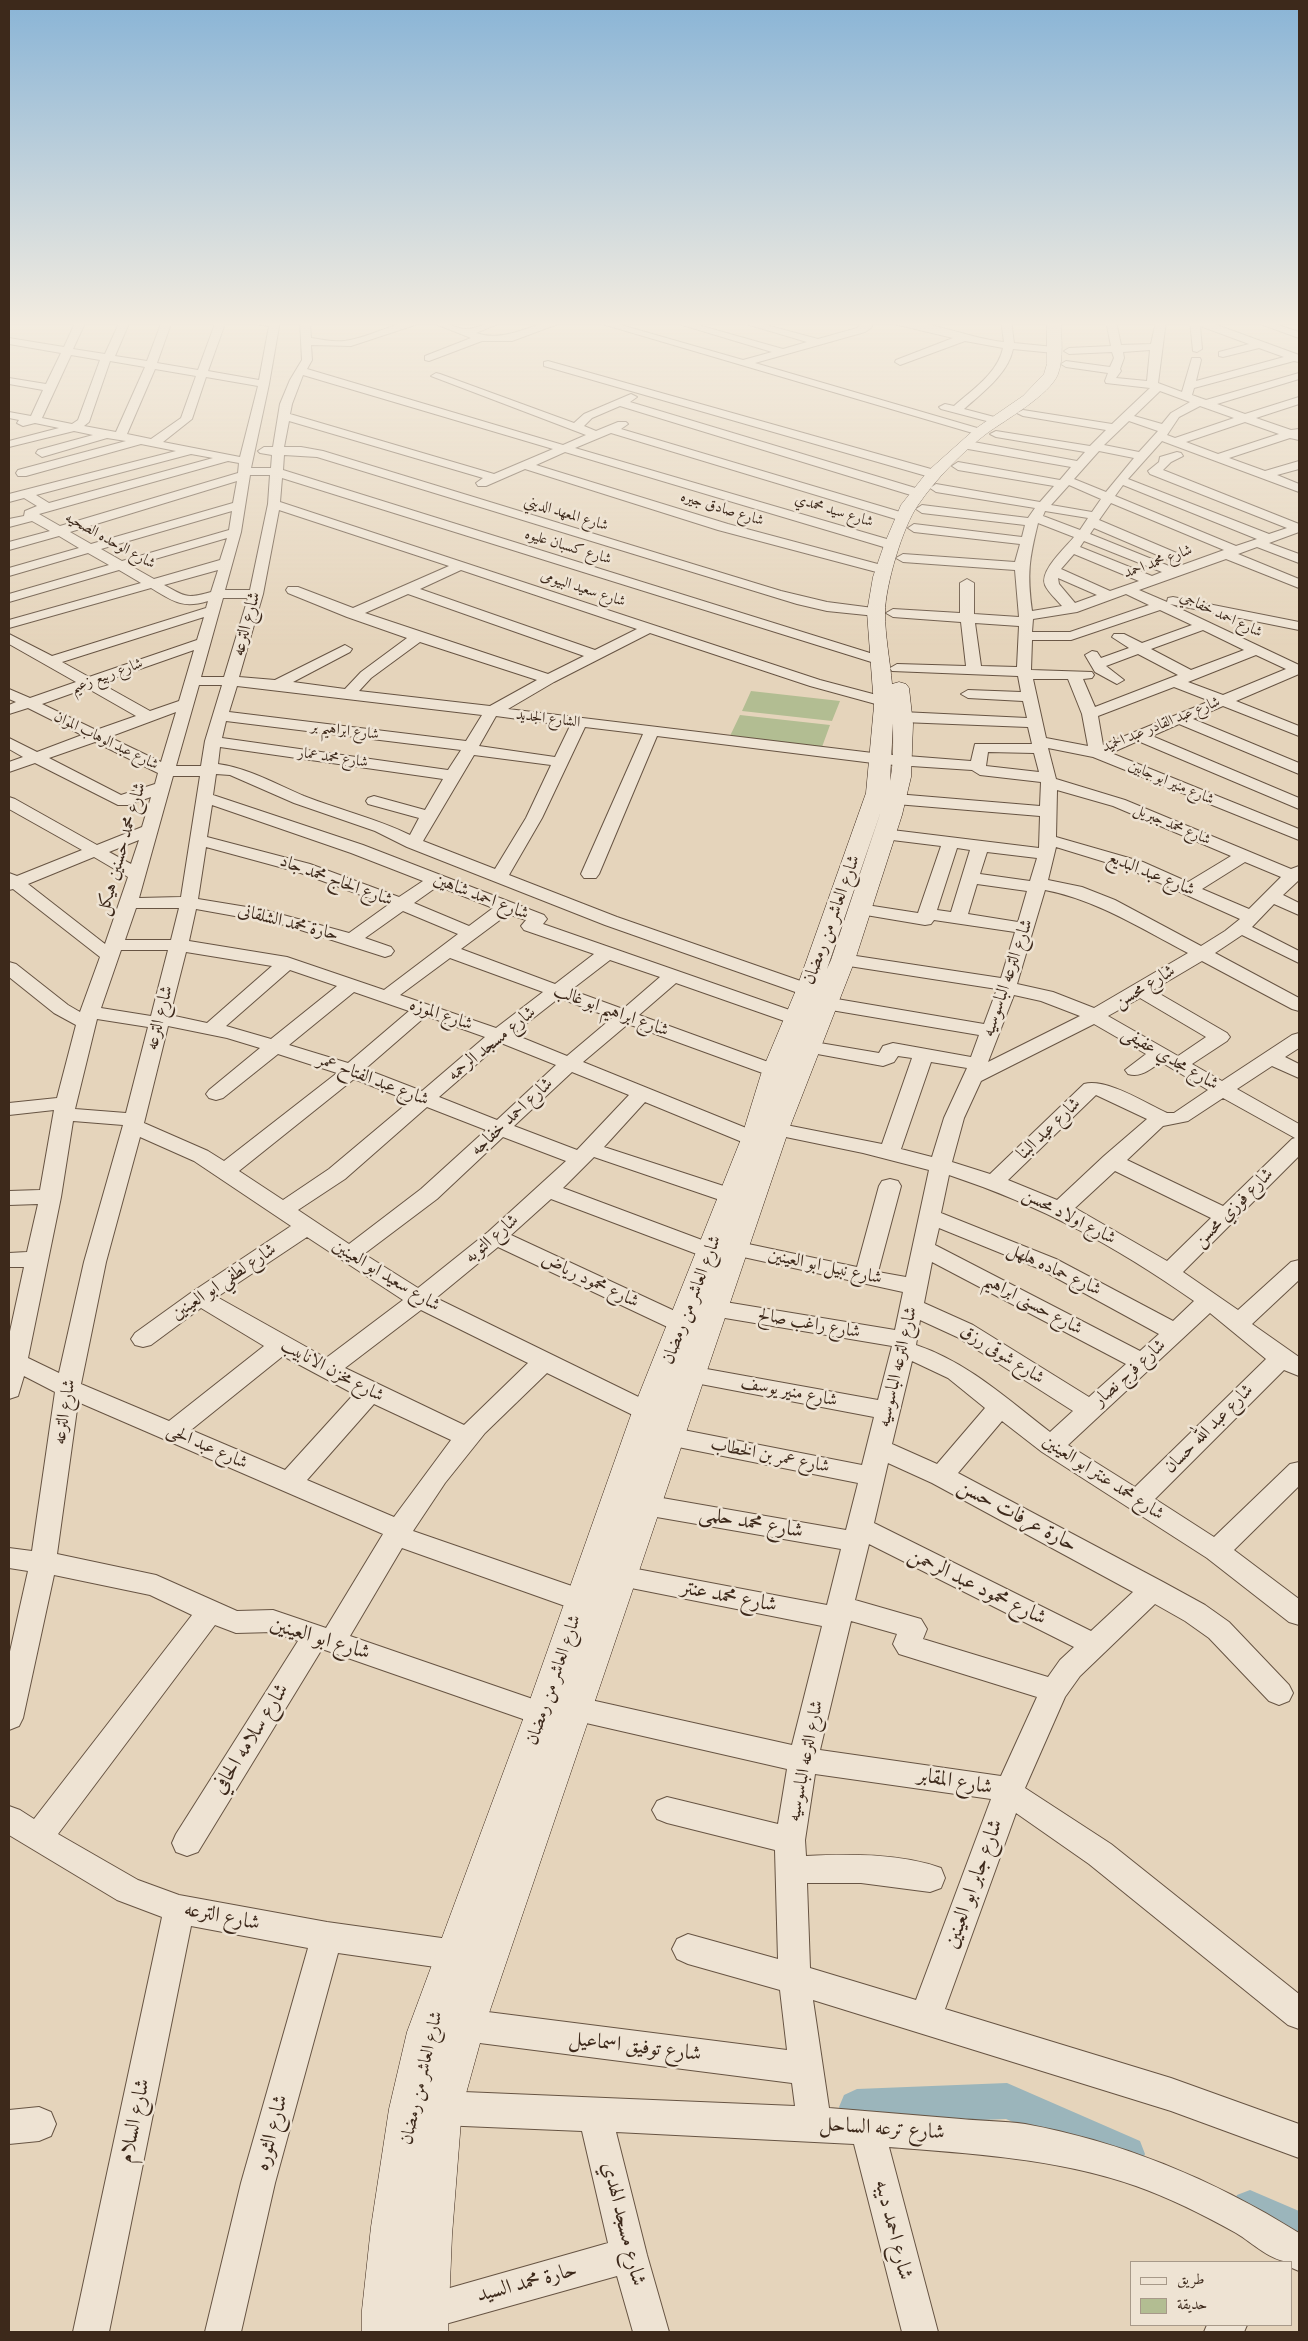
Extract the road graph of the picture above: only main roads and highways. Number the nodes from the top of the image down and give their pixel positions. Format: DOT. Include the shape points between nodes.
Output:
graph roads {
  1 [pos="1005,430"];
  2 [pos="892,760"];
  3 [pos="848,921"];
  4 [pos="816,996"];
  5 [pos="802,1033"];
  6 [pos="765,1134"];
  7 [pos="722,1249"];
  8 [pos="558,1711"];
  9 [pos="424,2322"];
  10 [pos="386,2332"];
  1 -- 2 [label="main road, شارع العاشر من رمضان" via="944,484 885,612 893,709"];
  2 -- 3 [label="main road, شارع العاشر من رمضان" via="880,776"];
  2 -- 3 [label="main road, شارع العاشر من رمضان" via="896,799"];
  3 -- 4 [label="main road, شارع العاشر من رمضان"];
  3 -- 4 [label="main road, شارع العاشر من رمضان" via="842,960"];
  4 -- 5 [label="main road, شارع العاشر من رمضان"];
  5 -- 6 [label="main road, شارع العاشر من رمضان"];
  5 -- 6 [label="main road, شارع العاشر من رمضان" via="775,1071"];
  6 -- 7 [label="main road, شارع العاشر من رمضان"];
  6 -- 7 [label="main road, شارع العاشر من رمضان" via="731,1196"];
  7 -- 8 [label="main road, شارع العاشر من رمضان" via="684,1325 648,1412 582,1601"];
  7 -- 8 [label="main road, شارع العاشر من رمضان" via="713,1308 621,1576"];
  8 -- 9 [label="main road, شارع العاشر من رمضان" via="440,2108"];
  8 -- 10 [label="main road, شارع العاشر من رمضان" via="456,1954 428,2032 411,2109 394,2226 385,2310"];
}
